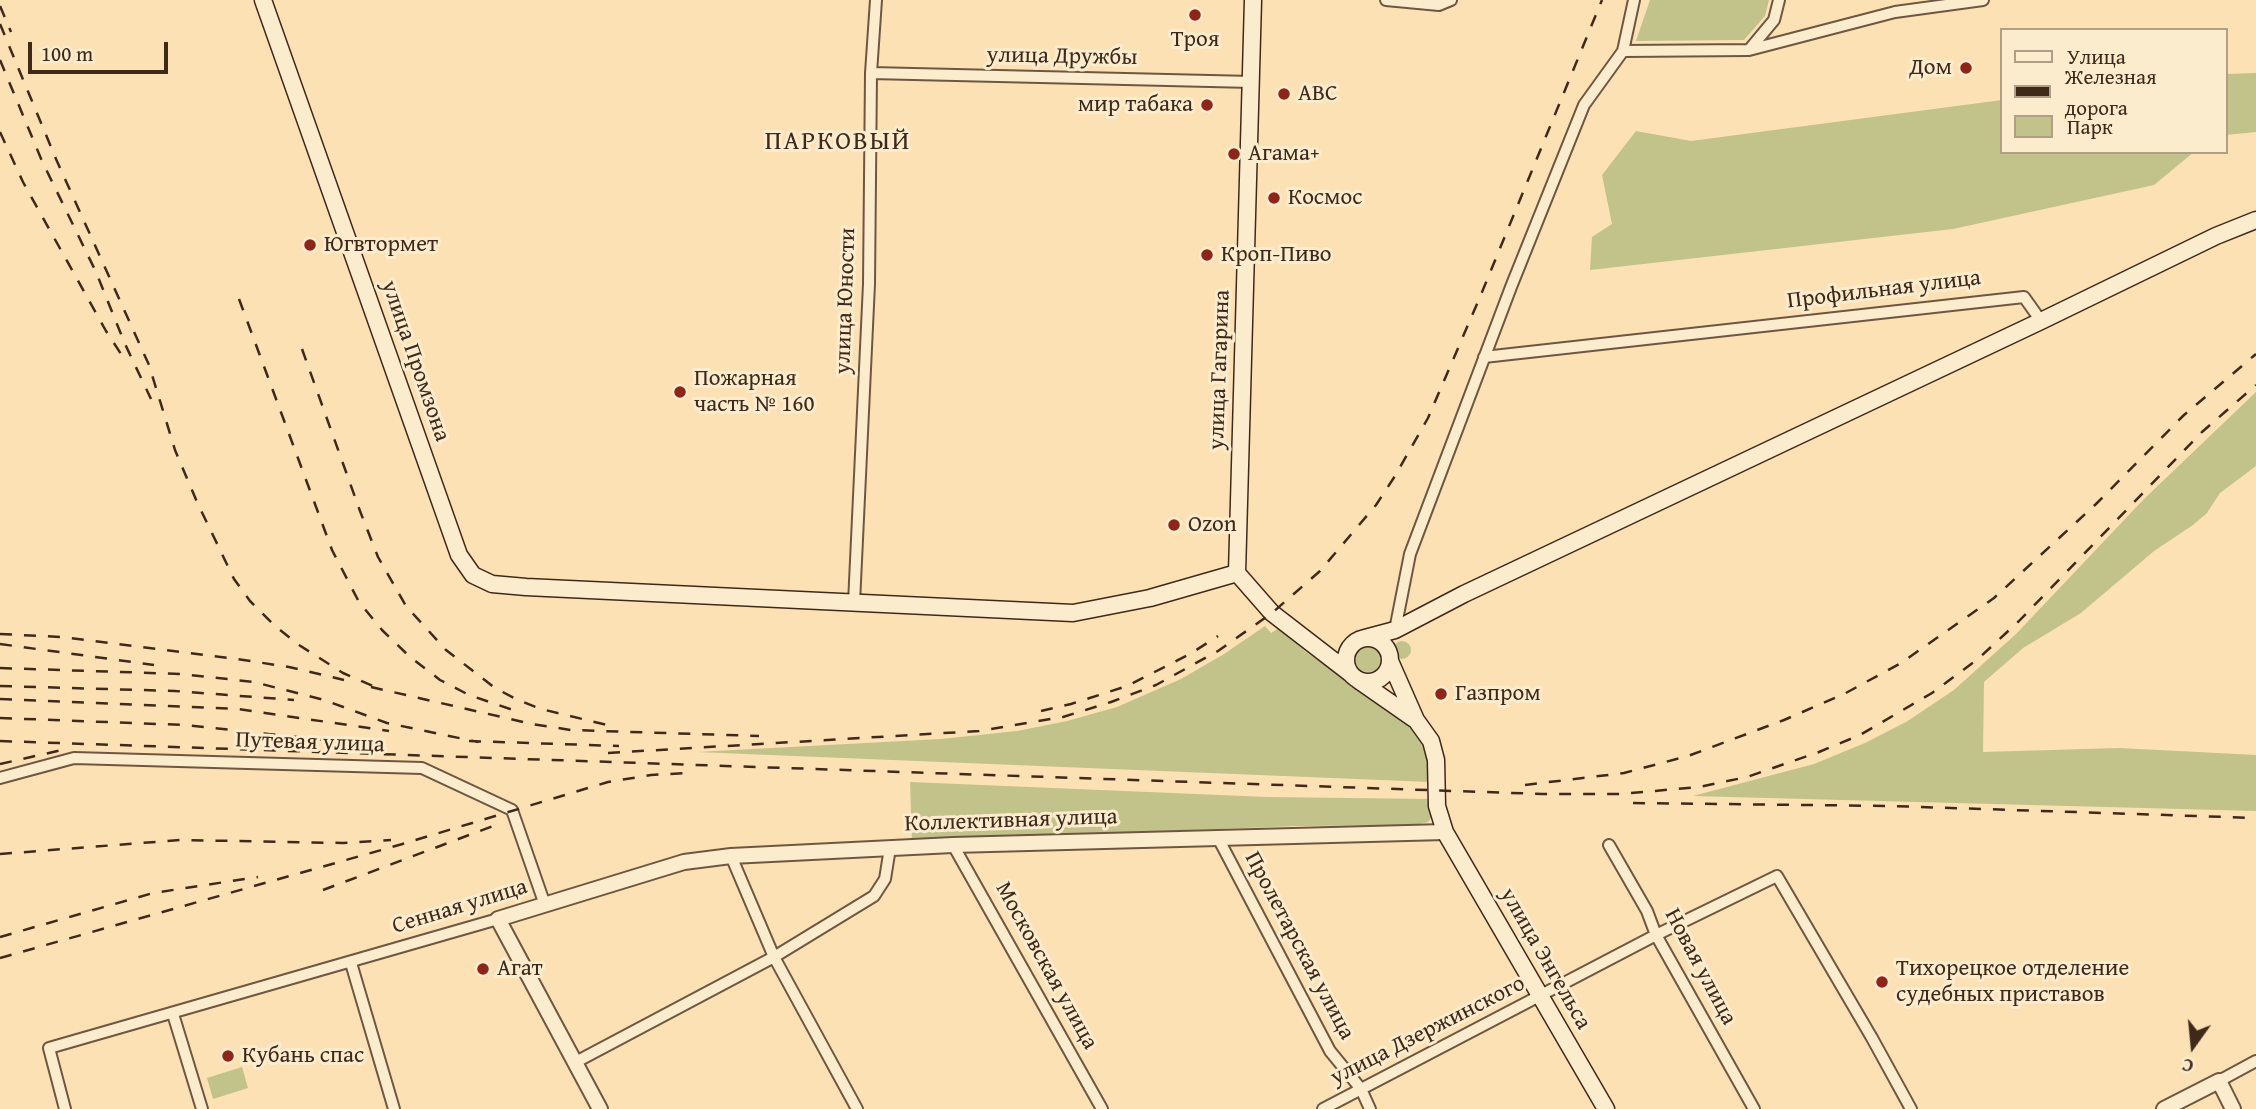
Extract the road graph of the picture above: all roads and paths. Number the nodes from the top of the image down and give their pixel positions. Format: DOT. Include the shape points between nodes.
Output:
graph roads {
  1 [pos="263,0"];
  2 [pos="876,0"];
  3 [pos="1253,0"];
  4 [pos="1386,0"];
  5 [pos="1451,0"];
  6 [pos="1634,0"];
  7 [pos="1779,0"];
  8 [pos="1983,0"];
  9 [pos="1749,50"];
  10 [pos="1623,51"];
  11 [pos="871,74"];
  12 [pos="1252,82"];
  13 [pos="2256,220"];
  14 [pos="2041,321"];
  15 [pos="1484,357"];
  16 [pos="1237,573"];
  17 [pos="854,603"];
  18 [pos="1395,630"];
  19 [pos="1363,638"];
  20 [pos="1317,647"];
  21 [pos="1389,656"];
  22 [pos="1354,676"];
  23 [pos="1416,720"];
  24 [pos="0,778"];
  25 [pos="1445,832"];
  26 [pos="1217,836"];
  27 [pos="953,845"];
  28 [pos="1609,845"];
  29 [pos="890,848"];
  30 [pos="731,856"];
  31 [pos="545,905"];
  32 [pos="498,919"];
  33 [pos="1656,935"];
  34 [pos="774,957"];
  35 [pos="351,963"];
  36 [pos="1541,996"];
  37 [pos="173,1014"];
  38 [pos="2256,1061"];
  39 [pos="574,1063"];
  40 [pos="2219,1081"];
  41 [pos="1361,1089"];
  42 [pos="65,1109"];
  43 [pos="202,1109"];
  44 [pos="394,1109"];
  45 [pos="600,1109"];
  46 [pos="857,1109"];
  47 [pos="1102,1109"];
  48 [pos="1323,1109"];
  49 [pos="1370,1109"];
  50 [pos="1606,1109"];
  51 [pos="1754,1109"];
  52 [pos="1910,1109"];
  53 [pos="2164,1109"];
  54 [pos="2233,1109"];
  1 -- 17 [label="main road, улица Промзона" via="459,555 473,575 492,584 526,587"];
  2 -- 11 [label="street, улица Юности"];
  3 -- 12 [label="main road, улица Гагарина"];
  4 -- 5 [label="street" via="1439,5"];
  6 -- 10 [label="street"];
  7 -- 9 [label="street" via="1774,20"];
  8 -- 9 [label="street" via="1895,12"];
  9 -- 10 [label="street"];
  10 -- 15 [label="street" via="1584,105"];
  11 -- 12 [label="street, улица Дружбы"];
  11 -- 17 [label="street, улица Юности" via="869,284"];
  12 -- 16 [label="main road, улица Гагарина"];
  13 -- 14 [label="main road"];
  14 -- 15 [label="street, Профильная улица" via="2024,297"];
  14 -- 18 [label="main road"];
  15 -- 18 [label="street" via="1410,554"];
  16 -- 17 [label="main road" via="1150,598 1073,613"];
  16 -- 20 [label="main road" via="1272,613"];
  18 -- 19 [label="main road"];
  18 -- 21 [label="main road"];
  19 -- 20 [label="main road"];
  19 -- 21 [label="main road" via="1379,641"];
  19 -- 22 [label="main road" via="1346,654 1346,665"];
  20 -- 22 [label="main road"];
  21 -- 22 [label="main road" via="1387,671 1377,680 1366,682"];
  21 -- 23 [label="main road, улица Энгельса"];
  22 -- 23 [label="main road"];
  23 -- 25 [label="main road, улица Энгельса" via="1431,741 1436,760 1437,806"];
  24 -- 31 [label="street, Путевая улица" via="74,758 422,768 512,810"];
  25 -- 26 [label="street, Коллективная улица"];
  25 -- 36 [label="main road, улица Энгельса"];
  26 -- 27 [label="street, Коллективная улица"];
  26 -- 41 [label="street, Пролетарская улица" via="1330,1051"];
  27 -- 29 [label="street, Коллективная улица"];
  27 -- 47 [label="street, Московская улица"];
  28 -- 33 [label="street, Новая улица"];
  29 -- 30 [label="street, Сенная улица"];
  29 -- 34 [label="street, Коллективная улица" via="885,879 874,896"];
  30 -- 31 [label="street, Сенная улица" via="684,862"];
  30 -- 34 [label="street"];
  31 -- 32 [label="street, Сенная улица"];
  32 -- 35 [label="street, Сенная улица"];
  32 -- 39 [label="street"];
  33 -- 36 [label="street, улица Дзержинского"];
  33 -- 51 [label="street, Новая улица"];
  33 -- 52 [label="street, улица Дзержинского" via="1777,876"];
  34 -- 39 [label="street, Коллективная улица"];
  34 -- 46 [label="street"];
  35 -- 37 [label="street, Сенная улица"];
  35 -- 44 [label="street"];
  36 -- 41 [label="street, улица Дзержинского"];
  36 -- 50 [label="main road, улица Энгельса"];
  37 -- 42 [label="street, Сенная улица" via="49,1048"];
  37 -- 43 [label="street"];
  38 -- 40 [label="street"];
  39 -- 45 [label="street"];
  40 -- 53 [label="street"];
  40 -- 54 [label="street"];
  41 -- 48 [label="street, улица Дзержинского"];
  41 -- 49 [label="street, Пролетарская улица"];
}
